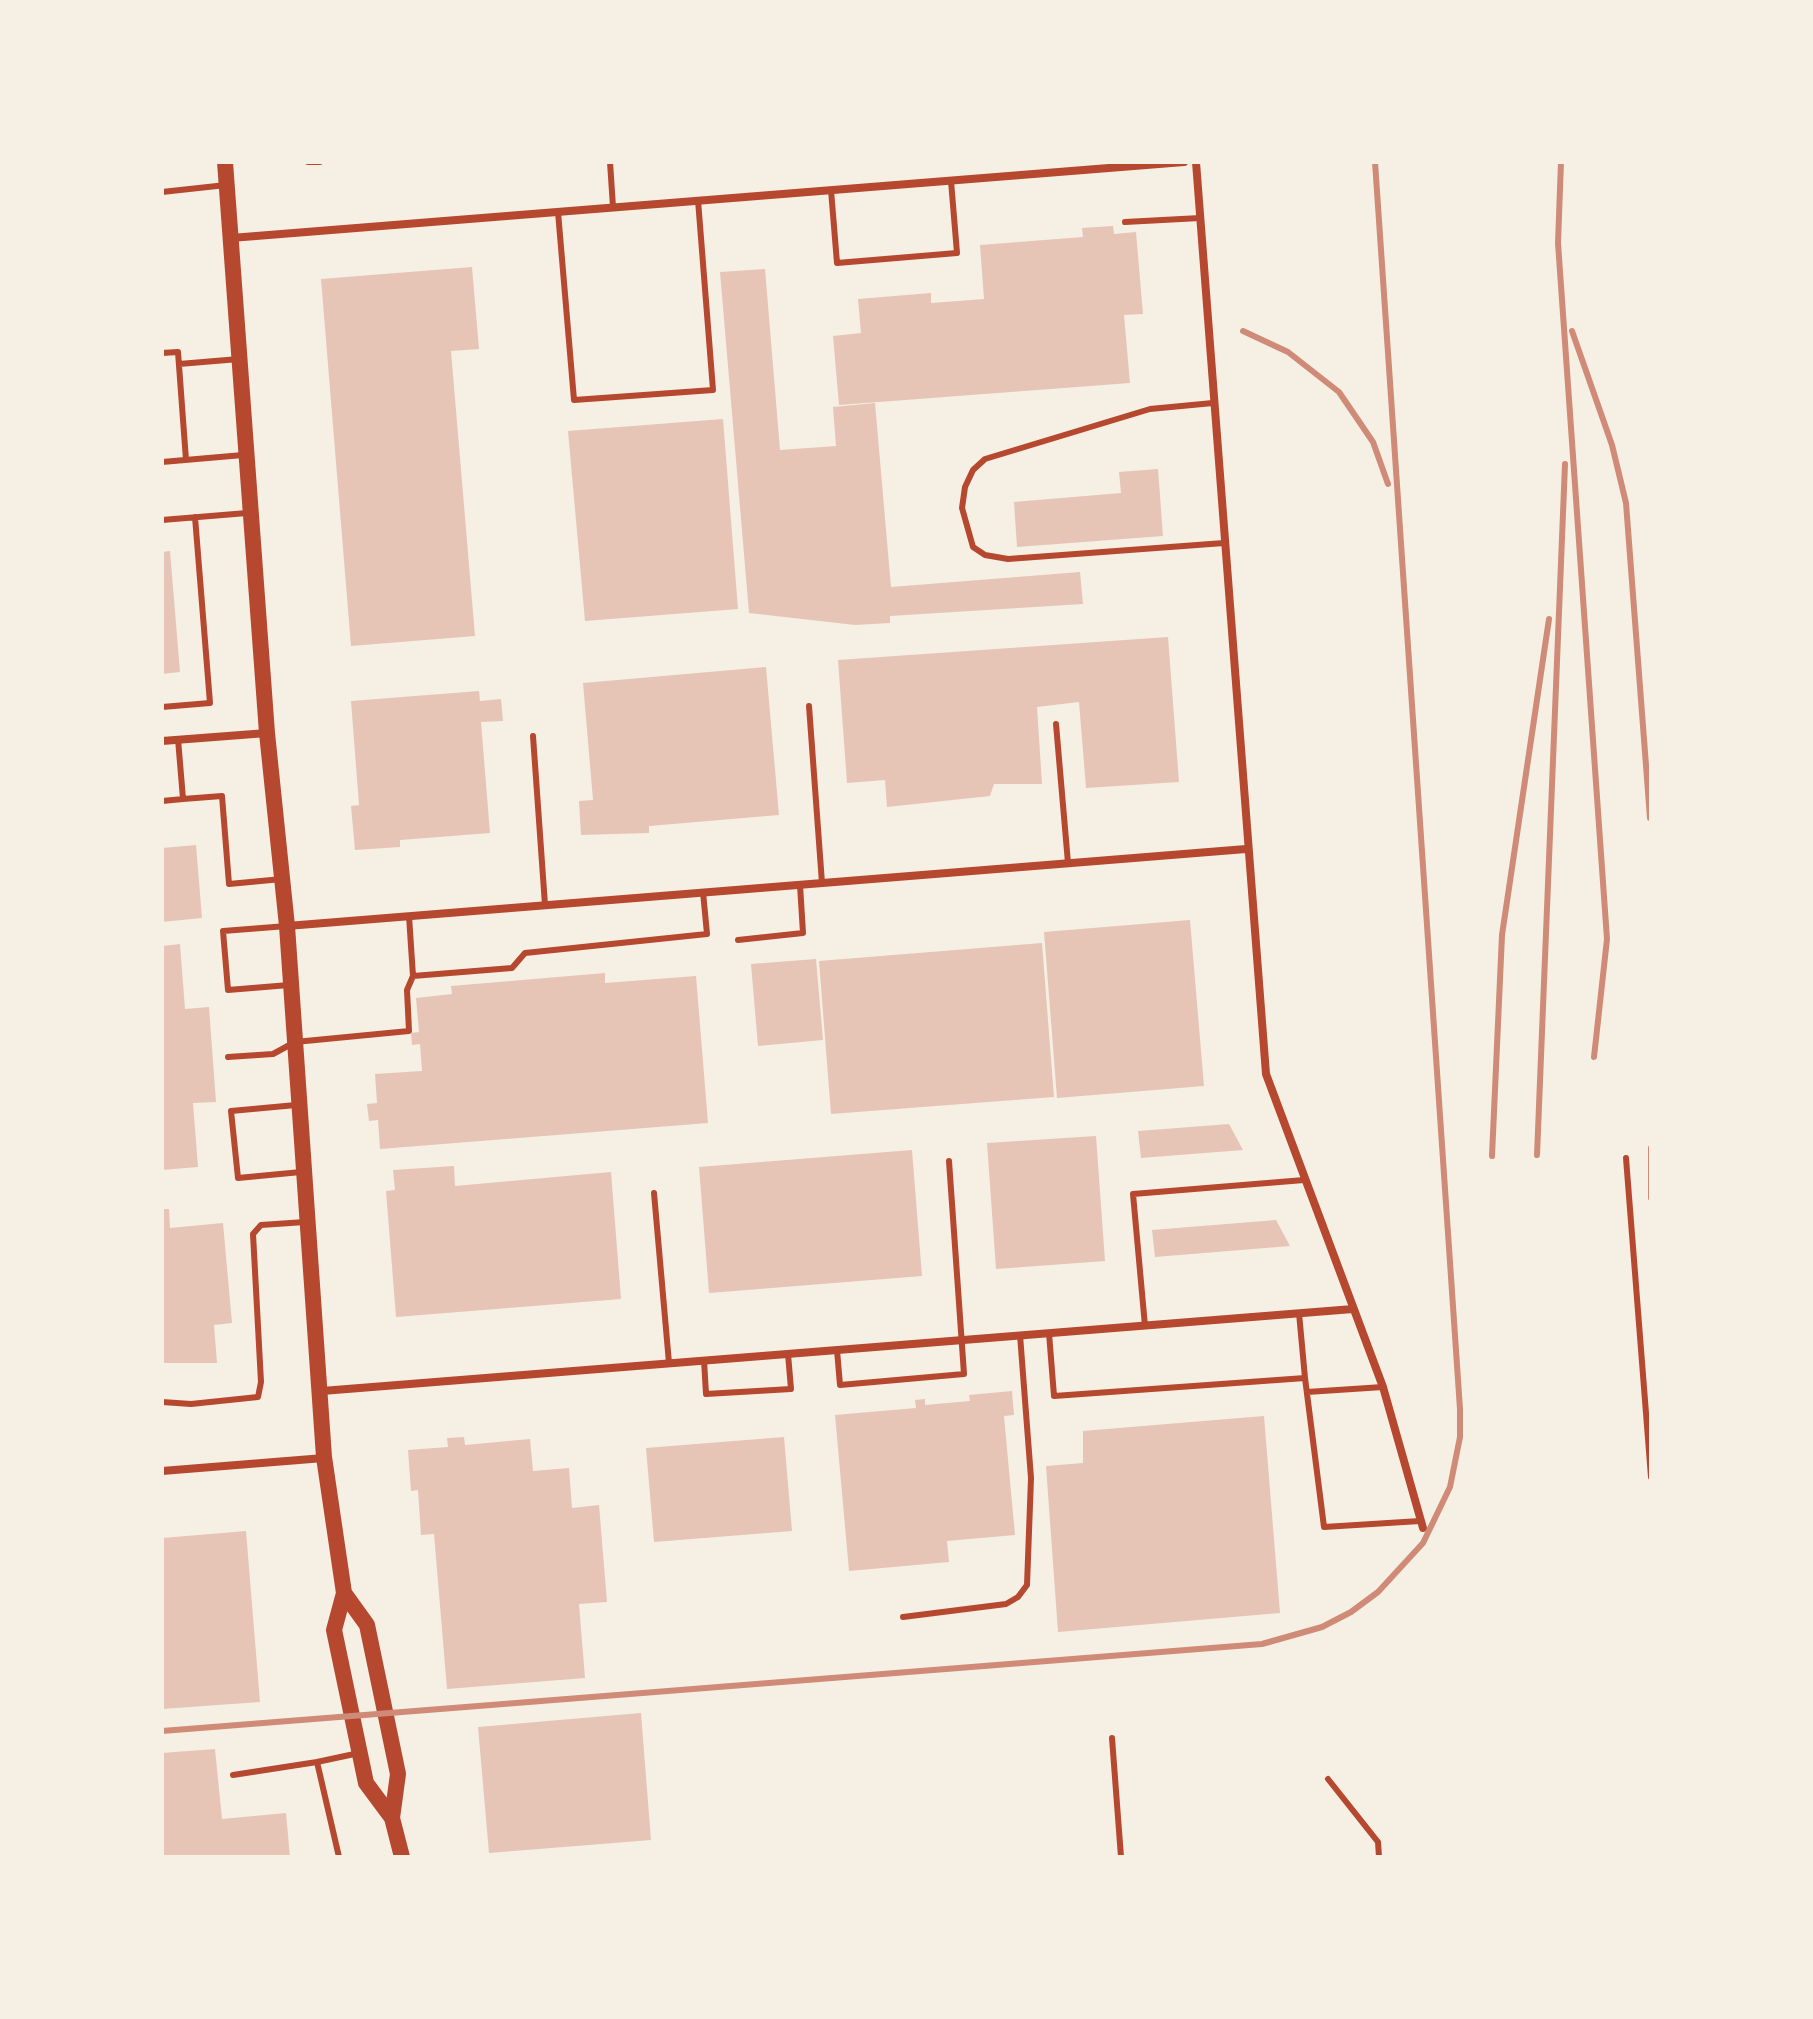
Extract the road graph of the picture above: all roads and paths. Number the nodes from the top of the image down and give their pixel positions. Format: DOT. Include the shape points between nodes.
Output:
graph roads {
  1 [pos="225,162"];
  2 [pos="308,162"];
  3 [pos="320,162"];
  4 [pos="610,162"];
  5 [pos="1184,162"];
  6 [pos="1196,162"];
  7 [pos="1113,165"];
  8 [pos="951,181"];
  9 [pos="227,185"];
  10 [pos="831,190"];
  11 [pos="162,192"];
  12 [pos="698,200"];
  13 [pos="613,207"];
  14 [pos="558,212"];
  15 [pos="1200,218"];
  16 [pos="1125,222"];
  17 [pos="231,238"];
  18 [pos="162,353"];
  19 [pos="240,359"];
  20 [pos="179,364"];
  21 [pos="1213,403"];
  22 [pos="247,454"];
  23 [pos="186,460"];
  24 [pos="162,462"];
  25 [pos="251,513"];
  26 [pos="195,517"];
  27 [pos="162,520"];
  28 [pos="1224,543"];
  29 [pos="809,706"];
  30 [pos="162,707"];
  31 [pos="1056,724"];
  32 [pos="267,733"];
  33 [pos="533,736"];
  34 [pos="178,739"];
  35 [pos="162,741"];
  36 [pos="183,799"];
  37 [pos="162,801"];
  38 [pos="1246,849"];
  39 [pos="1068,863"];
  40 [pos="282,879"];
  41 [pos="822,883"];
  42 [pos="800,885"];
  43 [pos="703,892"];
  44 [pos="545,905"];
  45 [pos="409,916"];
  46 [pos="287,926"];
  47 [pos="738,940"];
  48 [pos="413,976"];
  49 [pos="291,985"];
  50 [pos="295,1042"];
  51 [pos="228,1057"];
  52 [pos="300,1105"];
  53 [pos="1626,1158"];
  54 [pos="949,1161"];
  55 [pos="305,1172"];
  56 [pos="1304,1180"];
  57 [pos="654,1193"];
  58 [pos="308,1222"];
  59 [pos="1353,1309"];
  60 [pos="1299,1313"];
  61 [pos="1145,1326"];
  62 [pos="1049,1333"];
  63 [pos="1020,1335"];
  64 [pos="960,1340"];
  65 [pos="837,1350"];
  66 [pos="788,1354"];
  67 [pos="704,1360"];
  68 [pos="669,1363"];
  69 [pos="1305,1378"];
  70 [pos="1383,1387"];
  71 [pos="322,1391"];
  72 [pos="1307,1392"];
  73 [pos="162,1402"];
  74 [pos="324,1457"];
  75 [pos="162,1471"];
  76 [pos="1651,1477"];
  77 [pos="1421,1524"];
  78 [pos="344,1593"];
  79 [pos="903,1617"];
  80 [pos="1112,1738"];
  81 [pos="359,1753"];
  82 [pos="317,1762"];
  83 [pos="233,1775"];
  84 [pos="1328,1779"];
  85 [pos="392,1818"];
  86 [pos="339,1857"];
  87 [pos="402,1857"];
  88 [pos="1121,1857"];
  89 [pos="1379,1857"];
  1 -- 9 [label="main road"];
  2 -- 3 [label="lane"];
  4 -- 13 [label="lane"];
  5 -- 7 [label="street"];
  6 -- 15 [label="street"];
  7 -- 8 [label="street"];
  8 -- 10 [label="street"];
  8 -- 10 [label="lane" via="957,253 837,263"];
  9 -- 11 [label="lane"];
  9 -- 17 [label="main road"];
  10 -- 12 [label="street"];
  12 -- 13 [label="street"];
  12 -- 14 [label="lane" via="713,390 574,400"];
  13 -- 14 [label="street"];
  14 -- 17 [label="street"];
  15 -- 16 [label="lane"];
  15 -- 21 [label="street"];
  17 -- 19 [label="main road"];
  18 -- 20 [label="lane" via="178,352"];
  19 -- 20 [label="lane"];
  19 -- 22 [label="main road"];
  20 -- 23 [label="lane"];
  21 -- 28 [label="street"];
  21 -- 28 [label="lane" via="1150,409 985,459 965,487 962,508 973,547 1008,559"];
  22 -- 23 [label="lane"];
  22 -- 25 [label="main road"];
  23 -- 24 [label="lane"];
  25 -- 26 [label="lane"];
  25 -- 32 [label="main road"];
  26 -- 27 [label="lane"];
  26 -- 30 [label="lane" via="210,703"];
  28 -- 38 [label="street"];
  29 -- 41 [label="lane"];
  31 -- 39 [label="lane"];
  32 -- 34 [label="street"];
  32 -- 40 [label="main road"];
  33 -- 44 [label="lane"];
  34 -- 35 [label="street"];
  34 -- 36 [label="lane"];
  36 -- 37 [label="lane"];
  36 -- 40 [label="lane" via="222,796 229,884"];
  38 -- 39 [label="street"];
  38 -- 56 [label="street" via="1266,1074"];
  39 -- 41 [label="street"];
  40 -- 46 [label="main road"];
  41 -- 42 [label="street"];
  42 -- 43 [label="street"];
  42 -- 47 [label="lane" via="803,933"];
  43 -- 44 [label="street"];
  43 -- 48 [label="lane" via="707,934 525,953 512,968"];
  44 -- 45 [label="street"];
  45 -- 46 [label="street"];
  45 -- 48 [label="lane"];
  46 -- 49 [label="main road"];
  46 -- 49 [label="lane" via="223,931 228,990"];
  48 -- 50 [label="lane" via="407,990 409,1031"];
  49 -- 50 [label="main road"];
  50 -- 51 [label="lane" via="273,1054"];
  50 -- 52 [label="main road"];
  52 -- 55 [label="main road"];
  52 -- 55 [label="lane" via="231,1111 238,1178"];
  53 -- 76 [label="lane"];
  54 -- 64 [label="lane"];
  55 -- 58 [label="main road"];
  56 -- 59 [label="street"];
  56 -- 61 [label="lane" via="1133,1194"];
  57 -- 68 [label="lane"];
  58 -- 71 [label="main road"];
  58 -- 73 [label="lane" via="261,1225 253,1234 258,1397"];
  59 -- 60 [label="street"];
  59 -- 70 [label="street"];
  60 -- 61 [label="street"];
  60 -- 69 [label="lane"];
  61 -- 62 [label="street"];
  62 -- 63 [label="street"];
  62 -- 69 [label="lane" via="1054,1396"];
  63 -- 64 [label="street"];
  63 -- 79 [label="lane" via="1031,1478 1027,1585 1006,1604"];
  64 -- 65 [label="street"];
  64 -- 65 [label="lane" via="964,1374 840,1385"];
  65 -- 66 [label="street"];
  66 -- 67 [label="street"];
  66 -- 67 [label="lane" via="791,1389 706,1394"];
  67 -- 68 [label="street"];
  68 -- 71 [label="street"];
  69 -- 72 [label="lane"];
  70 -- 72 [label="lane"];
  70 -- 77 [label="street"];
  71 -- 74 [label="main road"];
  72 -- 77 [label="lane" via="1324,1527"];
  74 -- 75 [label="street"];
  74 -- 78 [label="main road"];
  78 -- 81 [label="main road" via="334,1630"];
  78 -- 85 [label="main road" via="367,1625 398,1774"];
  80 -- 88 [label="lane"];
  81 -- 82 [label="lane"];
  81 -- 85 [label="main road" via="366,1783"];
  82 -- 83 [label="lane"];
  82 -- 86 [label="lane"];
  84 -- 89 [label="lane" via="1378,1842"];
  85 -- 87 [label="main road"];
}
